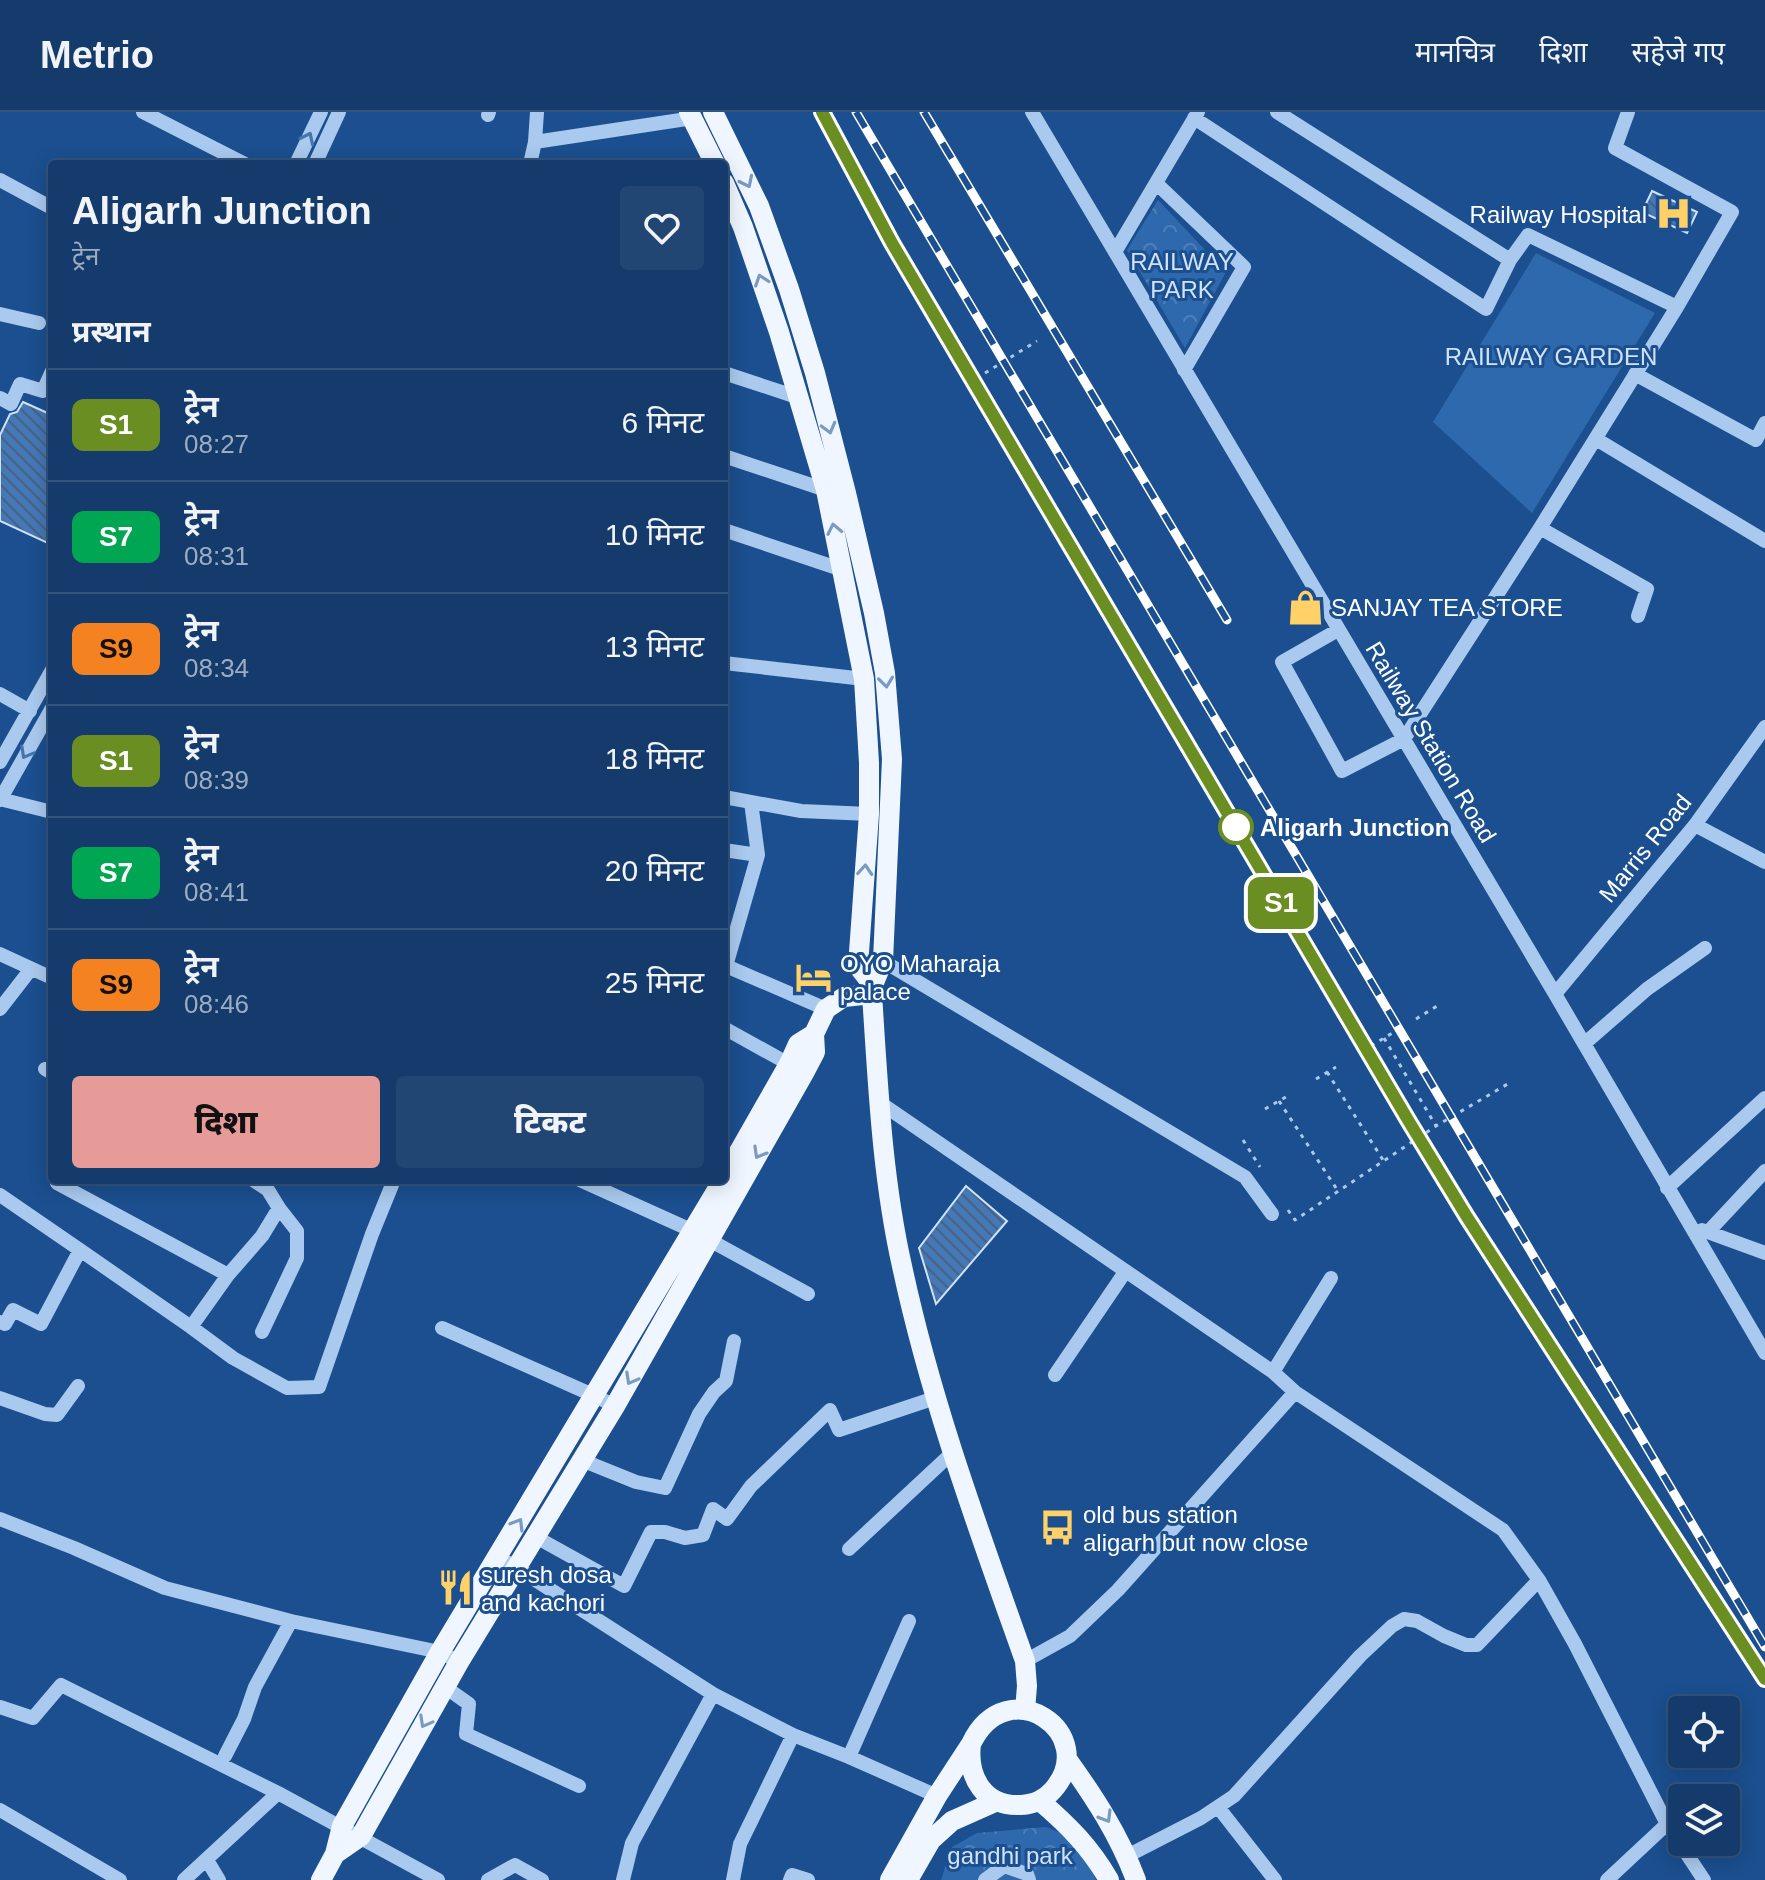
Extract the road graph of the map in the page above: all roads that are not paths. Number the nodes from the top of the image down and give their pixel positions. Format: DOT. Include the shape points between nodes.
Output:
graph roads {
  1 [pos="143,112"];
  2 [pos="321,112"];
  3 [pos="339,112"];
  4 [pos="537,112"];
  5 [pos="1032,112"];
  6 [pos="1277,112"];
  7 [pos="1628,112"];
  8 [pos="698,114"];
  9 [pos="1196,115"];
  10 [pos="535,142"];
  11 [pos="237,160"];
  12 [pos="298,160"];
  13 [pos="317,160"];
  14 [pos="531,160"];
  15 [pos="714,160"];
  16 [pos="0,180"];
  17 [pos="1156,183"];
  18 [pos="728,192"];
  19 [pos="48,206"];
  20 [pos="1115,252"];
  21 [pos="1510,260"];
  22 [pos="1677,307"];
  23 [pos="0,314"];
  24 [pos="39,323"];
  25 [pos="800,325"];
  26 [pos="779,332"];
  27 [pos="1184,370"];
  28 [pos="728,374"];
  29 [pos="1635,374"];
  30 [pos="48,380"];
  31 [pos="0,398"];
  32 [pos="800,398"];
  33 [pos="1765,423"];
  34 [pos="1596,439"];
  35 [pos="728,457"];
  36 [pos="826,490"];
  37 [pos="1540,528"];
  38 [pos="728,531"];
  39 [pos="1765,541"];
  40 [pos="843,570"];
  41 [pos="1638,616"];
  42 [pos="1338,630"];
  43 [pos="728,663"];
  44 [pos="864,679"];
  45 [pos="48,681"];
  46 [pos="0,694"];
  47 [pos="30,711"];
  48 [pos="48,715"];
  49 [pos="1765,727"];
  50 [pos="1404,739"];
  51 [pos="0,762"];
  52 [pos="728,798"];
  53 [pos="0,799"];
  54 [pos="751,802"];
  55 [pos="48,811"];
  56 [pos="869,814"];
  57 [pos="1695,825"];
  58 [pos="728,851"];
  59 [pos="758,855"];
  60 [pos="1765,862"];
  61 [pos="1705,948"];
  62 [pos="0,954"];
  63 [pos="728,957"];
  64 [pos="883,961"];
  65 [pos="728,968"];
  66 [pos="31,969"];
  67 [pos="48,976"];
  68 [pos="872,989"];
  69 [pos="1555,994"];
  70 [pos="0,1009"];
  71 [pos="826,1009"];
  72 [pos="728,1030"];
  73 [pos="814,1034"];
  74 [pos="1584,1044"];
  75 [pos="789,1064"];
  76 [pos="1765,1098"];
  77 [pos="879,1102"];
  78 [pos="766,1121"];
  79 [pos="1765,1171"];
  80 [pos="728,1172"];
  81 [pos="59,1184"];
  82 [pos="259,1184"];
  83 [pos="392,1184"];
  84 [pos="589,1184"];
  85 [pos="721,1184"];
  86 [pos="1667,1188"];
  87 [pos="0,1195"];
  88 [pos="279,1208"];
  89 [pos="1272,1214"];
  90 [pos="1690,1227"];
  91 [pos="1708,1232"];
  92 [pos="701,1236"];
  93 [pos="80,1250"];
  94 [pos="1765,1253"];
  95 [pos="1125,1272"];
  96 [pos="228,1275"];
  97 [pos="1331,1278"];
  98 [pos="808,1294"];
  99 [pos="0,1322"];
  100 [pos="191,1327"];
  101 [pos="442,1328"];
  102 [pos="262,1332"];
  103 [pos="734,1341"];
  104 [pos="1765,1353"];
  105 [pos="1273,1372"];
  106 [pos="1055,1375"];
  107 [pos="78,1386"];
  108 [pos="1295,1392"];
  109 [pos="595,1396"];
  110 [pos="0,1398"];
  111 [pos="935,1398"];
  112 [pos="615,1406"];
  113 [pos="952,1453"];
  114 [pos="584,1461"];
  115 [pos="0,1519"];
  116 [pos="534,1536"];
  117 [pos="849,1549"];
  118 [pos="507,1562"];
  119 [pos="1539,1580"];
  120 [pos="291,1621"];
  121 [pos="909,1621"];
  122 [pos="450,1657"];
  123 [pos="1025,1661"];
  124 [pos="445,1687"];
  125 [pos="713,1694"];
  126 [pos="0,1707"];
  127 [pos="1025,1710"];
  128 [pos="793,1735"];
  129 [pos="971,1744"];
  130 [pos="225,1756"];
  131 [pos="849,1757"];
  132 [pos="1067,1759"];
  133 [pos="579,1786"];
  134 [pos="278,1793"];
  135 [pos="937,1796"];
  136 [pos="997,1801"];
  137 [pos="1040,1801"];
  138 [pos="1218,1807"];
  139 [pos="0,1810"];
  140 [pos="1667,1824"];
  141 [pos="342,1826"];
  142 [pos="361,1836"];
  143 [pos="335,1854"];
  144 [pos="1127,1856"];
  145 [pos="207,1860"];
  146 [pos="103,1876"];
  147 [pos="120,1880"];
  148 [pos="184,1880"];
  149 [pos="219,1880"];
  150 [pos="321,1880"];
  151 [pos="438,1880"];
  152 [pos="488,1880"];
  153 [pos="542,1880"];
  154 [pos="623,1880"];
  155 [pos="733,1880"];
  156 [pos="790,1880"];
  157 [pos="808,1880"];
  158 [pos="890,1880"];
  159 [pos="908,1880"];
  160 [pos="985,1880"];
  161 [pos="1029,1880"];
  162 [pos="1109,1880"];
  163 [pos="1136,1880"];
  164 [pos="1275,1880"];
  165 [pos="1607,1880"];
  166 [pos="1704,1880"];
  1 -- 11 [label="street"];
  12 -- 2 [label="street, one-way"];
  3 -- 13 [label="street"];
  4 -- 10 [label="street"];
  5 -- 20 [label="street, Railway Station Road"];
  6 -- 21 [label="street"];
  7 -- 22 [label="street" via="1615,148 1732,212"];
  8 -- 10 [label="street"];
  8 -- 15 [label="main road"];
  8 -- 25 [label="main road, one-way" via="759,206"];
  9 -- 17 [label="street"];
  9 -- 21 [label="street" via="1486,309"];
  10 -- 14 [label="street"];
  16 -- 19 [label="street"];
  17 -- 20 [label="street"];
  17 -- 27 [label="street" via="1244,267"];
  26 -- 18 [label="main road, one-way"];
  20 -- 27 [label="street, Railway Station Road"];
  21 -- 22 [label="street" via="1528,235"];
  22 -- 29 [label="street"];
  23 -- 24 [label="street"];
  25 -- 26 [label="main road"];
  25 -- 64 [label="main road, one-way" via="846,493 885,673 892,759"];
  26 -- 32 [label="main road"];
  27 -- 42 [label="street, Railway Station Road"];
  28 -- 32 [label="street"];
  29 -- 33 [label="street" via="1756,440"];
  29 -- 34 [label="street"];
  30 -- 31 [label="street" via="43,391 20,384 11,404"];
  32 -- 36 [label="main road"];
  34 -- 37 [label="street"];
  34 -- 39 [label="street"];
  35 -- 36 [label="street"];
  40 -- 36 [label="main road, one-way"];
  37 -- 41 [label="street" via="1647,589"];
  37 -- 50 [label="street"];
  38 -- 40 [label="street"];
  40 -- 44 [label="main road"];
  42 -- 50 [label="street, Railway Station Road"];
  42 -- 50 [label="street" via="1282,662 1342,771"];
  43 -- 44 [label="street"];
  44 -- 56 [label="main road"];
  45 -- 47 [label="street"];
  46 -- 47 [label="street"];
  47 -- 51 [label="street"];
  48 -- 53 [label="street, one-way"];
  49 -- 57 [label="street, Marris Road"];
  50 -- 69 [label="street, Railway Station Road"];
  52 -- 54 [label="street"];
  53 -- 55 [label="street"];
  54 -- 56 [label="street"];
  54 -- 59 [label="street"];
  68 -- 56 [label="main road, one-way" via="858,966"];
  57 -- 60 [label="street"];
  57 -- 69 [label="street, Marris Road"];
  58 -- 59 [label="street"];
  59 -- 63 [label="street"];
  61 -- 74 [label="street"];
  62 -- 66 [label="street"];
  64 -- 68 [label="main road"];
  64 -- 89 [label="street" via="1245,1177"];
  65 -- 71 [label="street"];
  66 -- 67 [label="street"];
  66 -- 70 [label="street"];
  68 -- 71 [label="main road"];
  68 -- 77 [label="main road"];
  69 -- 74 [label="street, Railway Station Road"];
  71 -- 73 [label="main road"];
  72 -- 75 [label="street"];
  73 -- 75 [label="main road" via="798,1044"];
  73 -- 78 [label="main road" via="815,1052"];
  74 -- 86 [label="street, Railway Station Road"];
  75 -- 78 [label="main road"];
  76 -- 86 [label="street"];
  77 -- 95 [label="street"];
  77 -- 111 [label="main road" via="889,1201"];
  78 -- 80 [label="main road"];
  78 -- 92 [label="main road, one-way"];
  79 -- 91 [label="street"];
  81 -- 96 [label="street"];
  82 -- 88 [label="street"];
  83 -- 100 [label="street" via="319,1387 287,1388"];
  84 -- 92 [label="street"];
  85 -- 92 [label="main road"];
  86 -- 90 [label="street, Railway Station Road"];
  87 -- 93 [label="street"];
  88 -- 96 [label="street"];
  88 -- 102 [label="street" via="297,1231 297,1258"];
  90 -- 91 [label="street"];
  90 -- 104 [label="street, Railway Station Road"];
  91 -- 94 [label="street"];
  92 -- 98 [label="street"];
  92 -- 109 [label="main road"];
  92 -- 112 [label="main road, one-way"];
  93 -- 99 [label="street" via="41,1324 13,1310 5,1324"];
  93 -- 100 [label="street"];
  95 -- 105 [label="street"];
  95 -- 106 [label="street"];
  96 -- 100 [label="street"];
  97 -- 105 [label="street"];
  101 -- 109 [label="street"];
  103 -- 114 [label="street" via="726,1381 699,1414 665,1488"];
  105 -- 108 [label="street"];
  107 -- 110 [label="street" via="57,1415"];
  108 -- 119 [label="street" via="1503,1530"];
  108 -- 123 [label="street" via="1089,1620"];
  109 -- 112 [label="street"];
  118 -- 109 [label="main road, one-way"];
  111 -- 113 [label="main road"];
  111 -- 116 [label="street" via="839,1430 830,1410 751,1486 727,1519 713,1509 703,1535 685,1538 651,1532 624,1586"];
  112 -- 114 [label="main road"];
  113 -- 117 [label="street"];
  113 -- 123 [label="main road"];
  114 -- 116 [label="main road"];
  115 -- 120 [label="street" via="165,1588"];
  116 -- 118 [label="main road"];
  118 -- 122 [label="main road"];
  118 -- 125 [label="street"];
  119 -- 138 [label="street" via="1477,1645 1466,1645 1417,1621 1404,1619 1392,1626"];
  119 -- 140 [label="street"];
  120 -- 122 [label="street"];
  120 -- 130 [label="street"];
  121 -- 131 [label="street"];
  122 -- 124 [label="main road"];
  122 -- 141 [label="main road"];
  123 -- 127 [label="main road"];
  124 -- 133 [label="street" via="469,1704 466,1734"];
  124 -- 142 [label="main road, one-way"];
  125 -- 128 [label="street"];
  125 -- 154 [label="street" via="632,1843"];
  126 -- 134 [label="street" via="33,1718 61,1685"];
  127 -- 129 [label="main road" via="998,1713 977,1731"];
  127 -- 132 [label="main road" via="1055,1725"];
  128 -- 131 [label="street"];
  128 -- 155 [label="street" via="740,1844"];
  129 -- 135 [label="main road"];
  129 -- 136 [label="main road" via="971,1771"];
  131 -- 135 [label="street"];
  132 -- 137 [label="main road" via="1058,1784"];
  132 -- 144 [label="main road, one-way"];
  134 -- 141 [label="street"];
  134 -- 145 [label="street"];
  135 -- 158 [label="main road"];
  136 -- 137 [label="main road"];
  136 -- 159 [label="main road" via="952,1821 931,1840"];
  137 -- 162 [label="main road" via="1089,1848"];
  138 -- 144 [label="street"];
  138 -- 164 [label="street"];
  139 -- 146 [label="street"];
  140 -- 165 [label="street"];
  140 -- 166 [label="street"];
  141 -- 142 [label="street"];
  141 -- 143 [label="main road"];
  142 -- 143 [label="main road"];
  142 -- 151 [label="street"];
  143 -- 150 [label="main road"];
  144 -- 163 [label="main road"];
  145 -- 148 [label="street"];
  145 -- 149 [label="street"];
  146 -- 147 [label="street"];
  152 -- 153 [label="street" via="515,1865"];
  156 -- 157 [label="street" via="792,1875"];
  160 -- 161 [label="street" via="1004,1866 1027,1874"];
}
